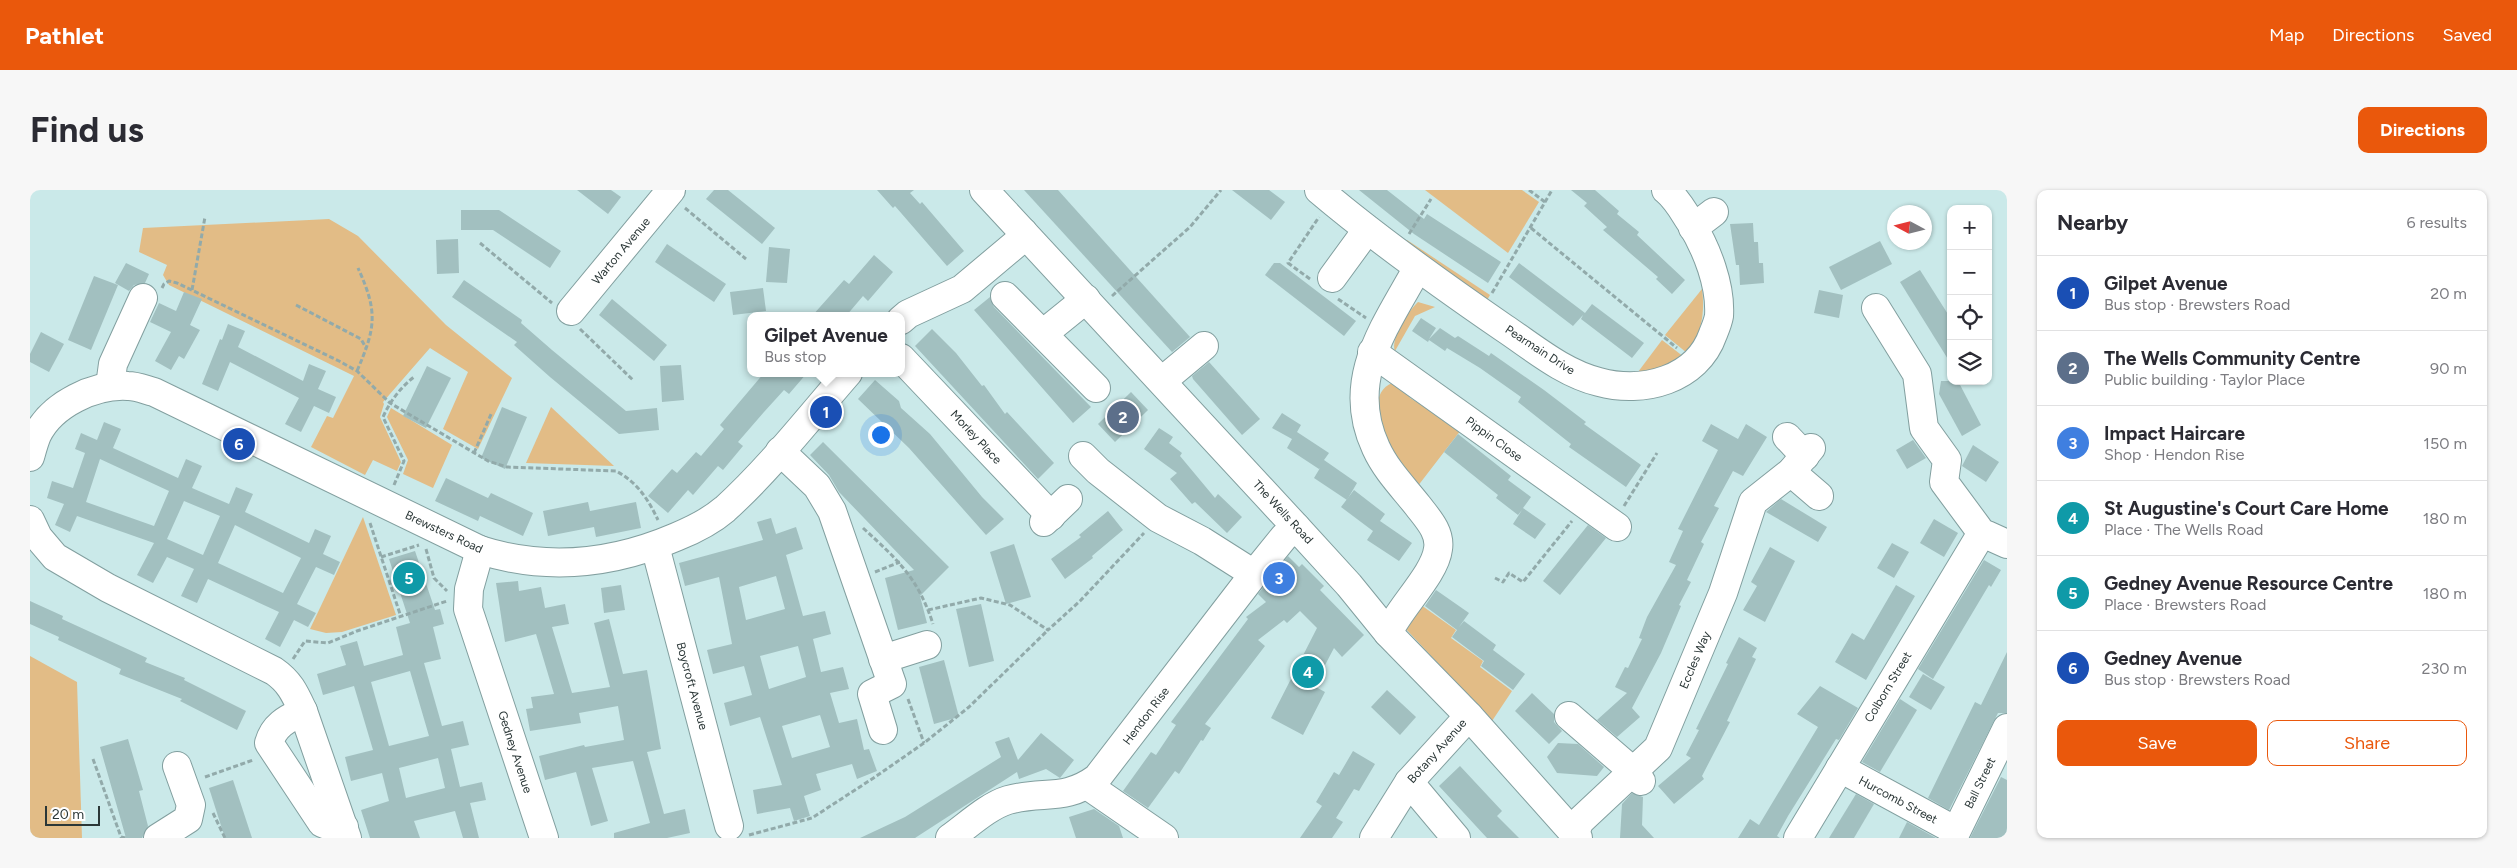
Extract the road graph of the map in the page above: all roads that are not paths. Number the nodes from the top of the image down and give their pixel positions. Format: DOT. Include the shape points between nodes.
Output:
graph roads {
  1 [pos="984,190"];
  2 [pos="1319,190"];
  3 [pos="1666,190"];
  4 [pos="670,192"];
  5 [pos="1367,230"];
  6 [pos="1023,232"];
  7 [pos="1417,269"];
  8 [pos="1332,278"];
  9 [pos="151,295"];
  10 [pos="1005,296"];
  11 [pos="1091,305"];
  12 [pos="1876,308"];
  13 [pos="570,311"];
  14 [pos="905,317"];
  15 [pos="1044,334"];
  16 [pos="1204,346"];
  17 [pos="1372,352"];
  18 [pos="905,362"];
  19 [pos="845,377"];
  20 [pos="1162,381"];
  21 [pos="110,386"];
  22 [pos="1096,388"];
  23 [pos="780,451"];
  24 [pos="1083,456"];
  25 [pos="30,457"];
  26 [pos="1819,496"];
  27 [pos="1054,512"];
  28 [pos="30,520"];
  29 [pos="1296,527"];
  30 [pos="1616,527"];
  31 [pos="1980,536"];
  32 [pos="662,543"];
  33 [pos="2007,544"];
  34 [pos="480,550"];
  35 [pos="1254,574"];
  36 [pos="1388,633"];
  37 [pos="927,645"];
  38 [pos="887,671"];
  39 [pos="303,711"];
  40 [pos="1469,716"];
  41 [pos="1570,716"];
  42 [pos="2007,728"];
  43 [pos="883,730"];
  44 [pos="177,766"];
  45 [pos="1840,768"];
  46 [pos="1637,777"];
  47 [pos="1409,782"];
  48 [pos="1087,785"];
  49 [pos="738,831"];
  50 [pos="346,832"];
  51 [pos="1954,835"];
  52 [pos="1576,836"];
  53 [pos="158,838"];
  54 [pos="544,838"];
  55 [pos="950,838"];
  56 [pos="1164,838"];
  57 [pos="1374,838"];
  58 [pos="1456,838"];
  59 [pos="1798,838"];
  1 -- 6 [label="street, The Wells Road"];
  2 -- 5 [label="street, Pearmain Drive"];
  3 -- 7 [label="street, Pearmain Drive" via="1704,220 1703,244 1718,290 1719,318 1700,360 1668,381 1631,387 1600,383 1568,372"];
  4 -- 13 [label="street, Warton Avenue"];
  5 -- 7 [label="street, Pearmain Drive"];
  5 -- 8 [label="street"];
  6 -- 11 [label="street, The Wells Road"];
  6 -- 14 [label="street" via="1018,242 962,289"];
  7 -- 17 [label="street"];
  9 -- 21 [label="street" via="113,364"];
  10 -- 15 [label="street"];
  11 -- 15 [label="street"];
  11 -- 20 [label="street, The Wells Road"];
  12 -- 31 [label="street" via="1917,374 1924,428 1948,460 1944,482 1978,528"];
  15 -- 22 [label="street"];
  16 -- 20 [label="street"];
  17 -- 30 [label="street, Pippin Close" via="1561,492"];
  17 -- 36 [label="street" via="1365,377 1364,407 1368,426 1390,473 1433,527 1438,549 1435,570 1396,617"];
  18 -- 27 [label="street, Morley Place"];
  19 -- 23 [label="street, Brewsters Road"];
  20 -- 29 [label="street, The Wells Road"];
  21 -- 25 [label="street, Brewsters Road" via="88,391 50,418 37,434"];
  21 -- 34 [label="street, Brewsters Road" via="130,386 154,392"];
  23 -- 32 [label="street, Brewsters Road" via="724,510"];
  23 -- 38 [label="street" via="817,486 832,511"];
  24 -- 35 [label="street" via="1158,518"];
  26 -- 46 [label="street, Eccles Way" via="1799,453 1753,502 1723,593 1658,748"];
  28 -- 39 [label="street" via="38,537 55,557 108,588 274,671 295,691"];
  29 -- 35 [label="street, Hendon Rise"];
  29 -- 36 [label="street, The Wells Road"];
  31 -- 33 [label="street" via="1987,534"];
  31 -- 45 [label="street, Colborn Street" via="1873,703"];
  32 -- 34 [label="street, Brewsters Road" via="598,561 563,563 504,557"];
  32 -- 49 [label="street, Boycroft Avenue"];
  34 -- 54 [label="street, Gedney Avenue" via="463,599"];
  35 -- 48 [label="street, Hendon Rise" via="1106,768"];
  36 -- 40 [label="street, The Wells Road"];
  37 -- 38 [label="street"];
  38 -- 43 [label="street" via="872,694"];
  39 -- 50 [label="street"];
  39 -- 50 [label="street" via="282,722 271,735 269,743 322,823"];
  40 -- 47 [label="street, Botany Avenue"];
  40 -- 52 [label="street, The Wells Road"];
  41 -- 46 [label="street"];
  42 -- 51 [label="street, Ball Street"];
  44 -- 53 [label="street" via="191,805 188,819"];
  45 -- 51 [label="street, Hurcomb Street"];
  45 -- 59 [label="street, Colborn Street"];
  46 -- 52 [label="street, Eccles Way" via="1580,820"];
  47 -- 57 [label="street, Botany Avenue"];
  47 -- 58 [label="street"];
  48 -- 55 [label="street, Hendon Rise" via="1068,793 1007,800"];
  48 -- 56 [label="street"];
}
